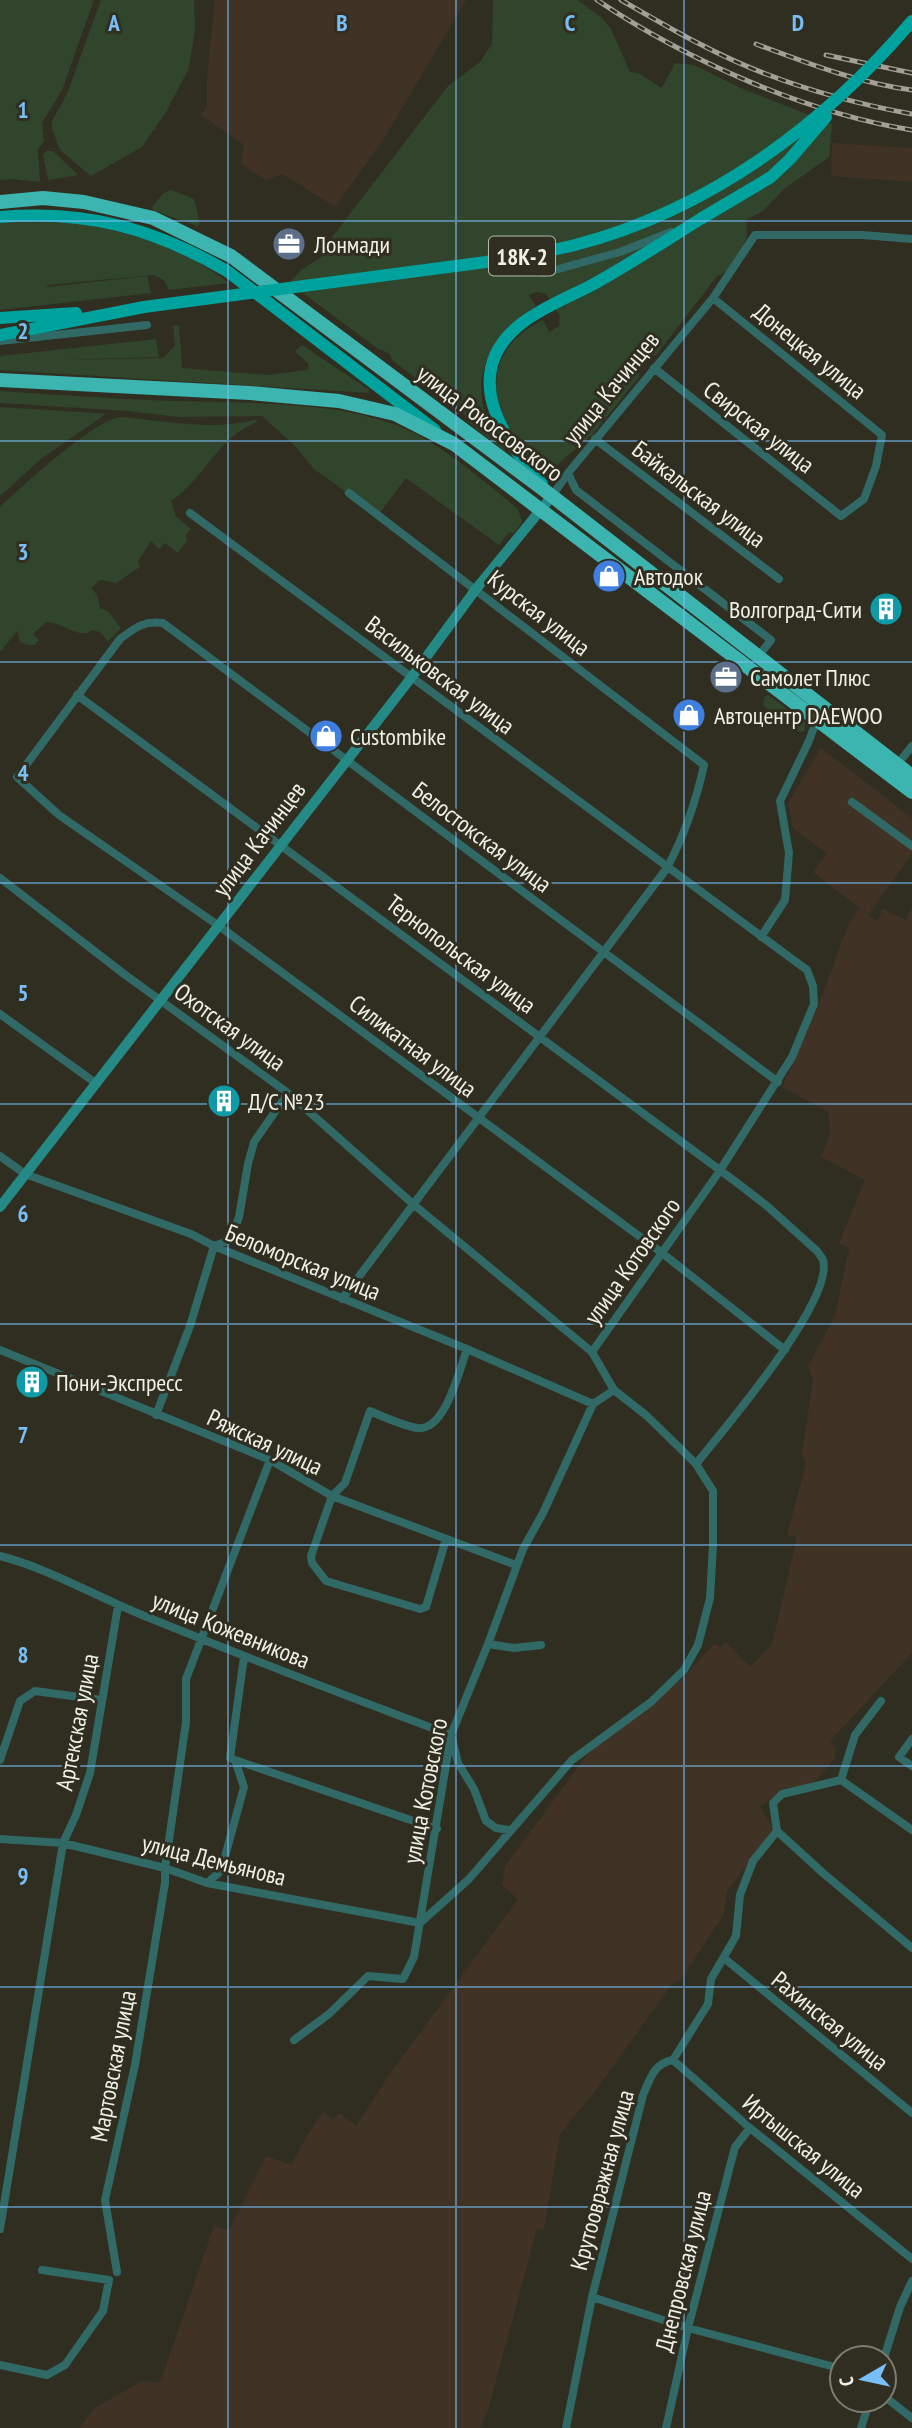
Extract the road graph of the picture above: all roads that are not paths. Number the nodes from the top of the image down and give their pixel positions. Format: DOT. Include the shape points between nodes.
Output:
graph roads {
  1 [pos="912,21"];
  2 [pos="855,82"];
  3 [pos="0,202"];
  4 [pos="0,217"];
  5 [pos="702,218"];
  6 [pos="912,239"];
  7 [pos="544,273"];
  8 [pos="713,298"];
  9 [pos="144,307"];
  10 [pos="0,320"];
  11 [pos="147,325"];
  12 [pos="0,335"];
  13 [pos="0,341"];
  14 [pos="654,368"];
  15 [pos="0,380"];
  16 [pos="595,439"];
  17 [pos="454,444"];
  18 [pos="569,473"];
  19 [pos="349,493"];
  20 [pos="552,496"];
  21 [pos="539,511"];
  22 [pos="190,513"];
  23 [pos="841,516"];
  24 [pos="779,579"];
  25 [pos="477,589"];
  26 [pos="758,657"];
  27 [pos="411,678"];
  28 [pos="77,695"];
  29 [pos="817,719"];
  30 [pos="912,746"];
  31 [pos="347,759"];
  32 [pos="897,765"];
  33 [pos="912,776"];
  34 [pos="912,792"];
  35 [pos="852,802"];
  36 [pos="280,844"];
  37 [pos="912,846"];
  38 [pos="667,868"];
  39 [pos="0,878"];
  40 [pos="219,926"];
  41 [pos="761,937"];
  42 [pos="604,953"];
  43 [pos="159,1000"];
  44 [pos="0,1014"];
  45 [pos="541,1038"];
  46 [pos="778,1082"];
  47 [pos="97,1084"];
  48 [pos="288,1093"];
  49 [pos="479,1119"];
  50 [pos="0,1156"];
  51 [pos="719,1172"];
  52 [pos="25,1174"];
  53 [pos="413,1204"];
  54 [pos="0,1207"];
  55 [pos="214,1246"];
  56 [pos="662,1253"];
  57 [pos="342,1299"];
  58 [pos="467,1349"];
  59 [pos="0,1350"];
  60 [pos="785,1350"];
  61 [pos="592,1352"];
  62 [pos="614,1390"];
  63 [pos="593,1404"];
  64 [pos="156,1415"];
  65 [pos="270,1460"];
  66 [pos="696,1464"];
  67 [pos="332,1496"];
  68 [pos="446,1539"];
  69 [pos="0,1556"];
  70 [pos="516,1565"];
  71 [pos="118,1606"];
  72 [pos="201,1639"];
  73 [pos="488,1644"];
  74 [pos="541,1645"];
  75 [pos="244,1657"];
  76 [pos="102,1700"];
  77 [pos="881,1701"];
  78 [pos="451,1735"];
  79 [pos="912,1739"];
  80 [pos="0,1760"];
  81 [pos="235,1760"];
  82 [pos="912,1766"];
  83 [pos="841,1780"];
  84 [pos="437,1829"];
  85 [pos="509,1830"];
  86 [pos="912,1830"];
  87 [pos="777,1831"];
  88 [pos="0,1839"];
  89 [pos="63,1843"];
  90 [pos="164,1868"];
  91 [pos="207,1883"];
  92 [pos="420,1923"];
  93 [pos="912,1948"];
  94 [pos="724,1958"];
  95 [pos="294,2040"];
  96 [pos="673,2060"];
  97 [pos="912,2113"];
  98 [pos="750,2127"];
  99 [pos="0,2169"];
  100 [pos="10,2171"];
  101 [pos="0,2229"];
  102 [pos="912,2259"];
  103 [pos="41,2270"];
  104 [pos="117,2272"];
  105 [pos="912,2281"];
  106 [pos="592,2297"];
  107 [pos="688,2328"];
  108 [pos="888,2344"];
  109 [pos="0,2365"];
  110 [pos="828,2365"];
  111 [pos="898,2407"];
  112 [pos="912,2418"];
  113 [pos="566,2428"];
  114 [pos="666,2428"];
  1 -- 2 [label="main road, 18К-2, bridge"];
  2 -- 5 [label="main road, 18К-2, bridge" via="771,177"];
  2 -- 9 [label="main road, 18К-2, bridge" via="821,114 737,175 692,200 613,233 486,262"];
  3 -- 20 [label="highway, улица Рокоссовского" via="43,198 84,202 153,218 201,240 231,256"];
  4 -- 17 [label="main road" via="51,215 106,221 191,250 227,271"];
  5 -- 7 [label="street" via="620,253"];
  5 -- 20 [label="main road, 18К-2" via="521,324 493,362 489,387 505,436"];
  6 -- 8 [label="street, улица Качинцев" via="755,235"];
  8 -- 14 [label="street, улица Качинцев"];
  8 -- 23 [label="street, Донецкая улица" via="882,435 864,499"];
  9 -- 10 [label="main road"];
  9 -- 12 [label="main road"];
  11 -- 13 [label="street"];
  14 -- 16 [label="street, улица Качинцев"];
  14 -- 23 [label="street, Свирская улица"];
  15 -- 17 [label="highway, улица Рокоссовского" via="339,401 395,414"];
  16 -- 18 [label="street, улица Качинцев"];
  16 -- 24 [label="street, Байкальская улица"];
  17 -- 21 [label="highway, улица Рокоссовского"];
  18 -- 20 [label="street"];
  18 -- 26 [label="street, улица Качинцев" via="576,490 771,640"];
  19 -- 25 [label="street, Курская улица"];
  20 -- 21 [label="main road, улица Качинцев"];
  20 -- 26 [label="highway, улица Рокоссовского"];
  21 -- 25 [label="main road, улица Качинцев"];
  21 -- 29 [label="highway, улица Рокоссовского"];
  22 -- 27 [label="street, Васильковская улица"];
  25 -- 27 [label="main road, улица Качинцев"];
  25 -- 38 [label="street, Курская улица" via="704,765 694,808"];
  26 -- 32 [label="highway, улица Рокоссовского"];
  27 -- 31 [label="main road, улица Качинцев"];
  27 -- 38 [label="street, Васильковская улица"];
  28 -- 31 [label="street, Белостокская улица" via="120,639 139,625 163,623"];
  28 -- 36 [label="street, Тернопольская улица"];
  28 -- 40 [label="street, Силикатная улица" via="17,777 59,815"];
  29 -- 34 [label="highway, улица Рокоссовского"];
  29 -- 41 [label="street" via="780,801 789,853 785,900"];
  30 -- 32 [label="street"];
  31 -- 36 [label="main road, улица Качинцев"];
  31 -- 42 [label="street, Белостокская улица"];
  32 -- 33 [label="highway, улица Рокоссовского"];
  35 -- 37 [label="street"];
  36 -- 40 [label="main road, улица Качинцев"];
  36 -- 45 [label="street, Тернопольская улица"];
  38 -- 41 [label="street, улица Котовского"];
  38 -- 42 [label="street"];
  39 -- 43 [label="street, Охотская улица"];
  40 -- 43 [label="main road, улица Качинцев"];
  40 -- 49 [label="street, Силикатная улица"];
  41 -- 46 [label="street, улица Котовского" via="807,970 813,986 814,1004"];
  42 -- 45 [label="street"];
  42 -- 46 [label="street, Белостокская улица"];
  43 -- 47 [label="main road, улица Качинцев"];
  43 -- 48 [label="street, Охотская улица"];
  44 -- 47 [label="street"];
  45 -- 49 [label="street"];
  45 -- 51 [label="street, Тернопольская улица"];
  46 -- 51 [label="street, улица Котовского"];
  47 -- 52 [label="main road, улица Качинцев"];
  48 -- 53 [label="street, Охотская улица"];
  48 -- 55 [label="street" via="254,1142 230,1240"];
  49 -- 53 [label="street"];
  49 -- 56 [label="street, Силикатная улица"];
  50 -- 52 [label="street, Беломорская улица"];
  51 -- 56 [label="street, улица Котовского"];
  51 -- 60 [label="street, Тернопольская улица" via="767,1206 824,1260 815,1301"];
  52 -- 54 [label="main road, улица Качинцев"];
  52 -- 55 [label="street, Беломорская улица"];
  53 -- 57 [label="street"];
  53 -- 61 [label="street, Охотская улица"];
  55 -- 57 [label="street, Беломорская улица"];
  55 -- 64 [label="street"];
  56 -- 60 [label="street, Силикатная улица"];
  56 -- 61 [label="street, улица Котовского"];
  57 -- 58 [label="street, Беломорская улица"];
  58 -- 63 [label="street, Беломорская улица"];
  58 -- 67 [label="street" via="436,1423 420,1429 370,1411 345,1483"];
  59 -- 64 [label="street, Ряжская улица"];
  60 -- 66 [label="street"];
  61 -- 62 [label="street, улица Котовского"];
  62 -- 63 [label="street"];
  62 -- 66 [label="street"];
  63 -- 70 [label="street, улица Котовского"];
  64 -- 65 [label="street, Ряжская улица"];
  65 -- 67 [label="street, Ряжская улица"];
  65 -- 72 [label="street, Мартовская улица"];
  66 -- 85 [label="street" via="713,1492 710,1598 698,1645 684,1670 651,1702 572,1760"];
  67 -- 68 [label="street, Ряжская улица"];
  67 -- 68 [label="street" via="311,1556 326,1581 419,1609 426,1607"];
  68 -- 70 [label="street, Ряжская улица"];
  69 -- 71 [label="street, улица Кожевникова"];
  70 -- 73 [label="street, улица Котовского"];
  71 -- 72 [label="street, улица Кожевникова"];
  71 -- 76 [label="street, Артекская улица"];
  72 -- 75 [label="street, улица Кожевникова"];
  72 -- 90 [label="street, Мартовская улица" via="186,1679 186,1722"];
  73 -- 74 [label="street" via="514,1648"];
  73 -- 78 [label="street, улица Котовского"];
  75 -- 78 [label="street, улица Кожевникова"];
  75 -- 81 [label="street" via="230,1758"];
  76 -- 80 [label="street" via="35,1691 20,1701"];
  76 -- 89 [label="street, Артекская улица" via="90,1773"];
  77 -- 83 [label="street" via="855,1735"];
  78 -- 84 [label="street, улица Котовского"];
  78 -- 85 [label="street" via="458,1763 474,1789 485,1821"];
  79 -- 82 [label="street" via="899,1757"];
  81 -- 84 [label="street"];
  81 -- 91 [label="street" via="244,1787 221,1871"];
  83 -- 86 [label="street"];
  83 -- 87 [label="street" via="782,1794 773,1803"];
  84 -- 92 [label="street, улица Котовского"];
  85 -- 92 [label="street" via="469,1879"];
  87 -- 93 [label="street"];
  87 -- 94 [label="street, Крутоовражная улица" via="752,1861 740,1895 736,1936"];
  88 -- 89 [label="street, улица Демьянова"];
  89 -- 90 [label="street, улица Демьянова"];
  89 -- 100 [label="street, Артекская улица"];
  90 -- 91 [label="street, улица Демьянова"];
  90 -- 104 [label="street, Мартовская улица" via="148,1994 105,2200"];
  91 -- 92 [label="street, улица Демьянова"];
  92 -- 95 [label="street, улица Котовского" via="414,1957 403,1979 368,1976"];
  94 -- 96 [label="street, Крутоовражная улица" via="711,1979 708,2004"];
  94 -- 97 [label="street, Рахинская улица"];
  96 -- 98 [label="street, Иртышская улица"];
  96 -- 106 [label="street, Крутоовражная улица" via="663,2061 653,2070 643,2095"];
  98 -- 102 [label="street, Иртышская улица"];
  98 -- 107 [label="street, Днепровская улица" via="735,2147"];
  99 -- 100 [label="street"];
  100 -- 101 [label="street, Артекская улица"];
  103 -- 109 [label="street" via="109,2280 103,2311 65,2365 47,2375"];
  105 -- 108 [label="street"];
  106 -- 107 [label="street"];
  106 -- 113 [label="street, Крутоовражная улица"];
  107 -- 110 [label="street"];
  107 -- 114 [label="street, Днепровская улица"];
  111 -- 112 [label="street"];
}
